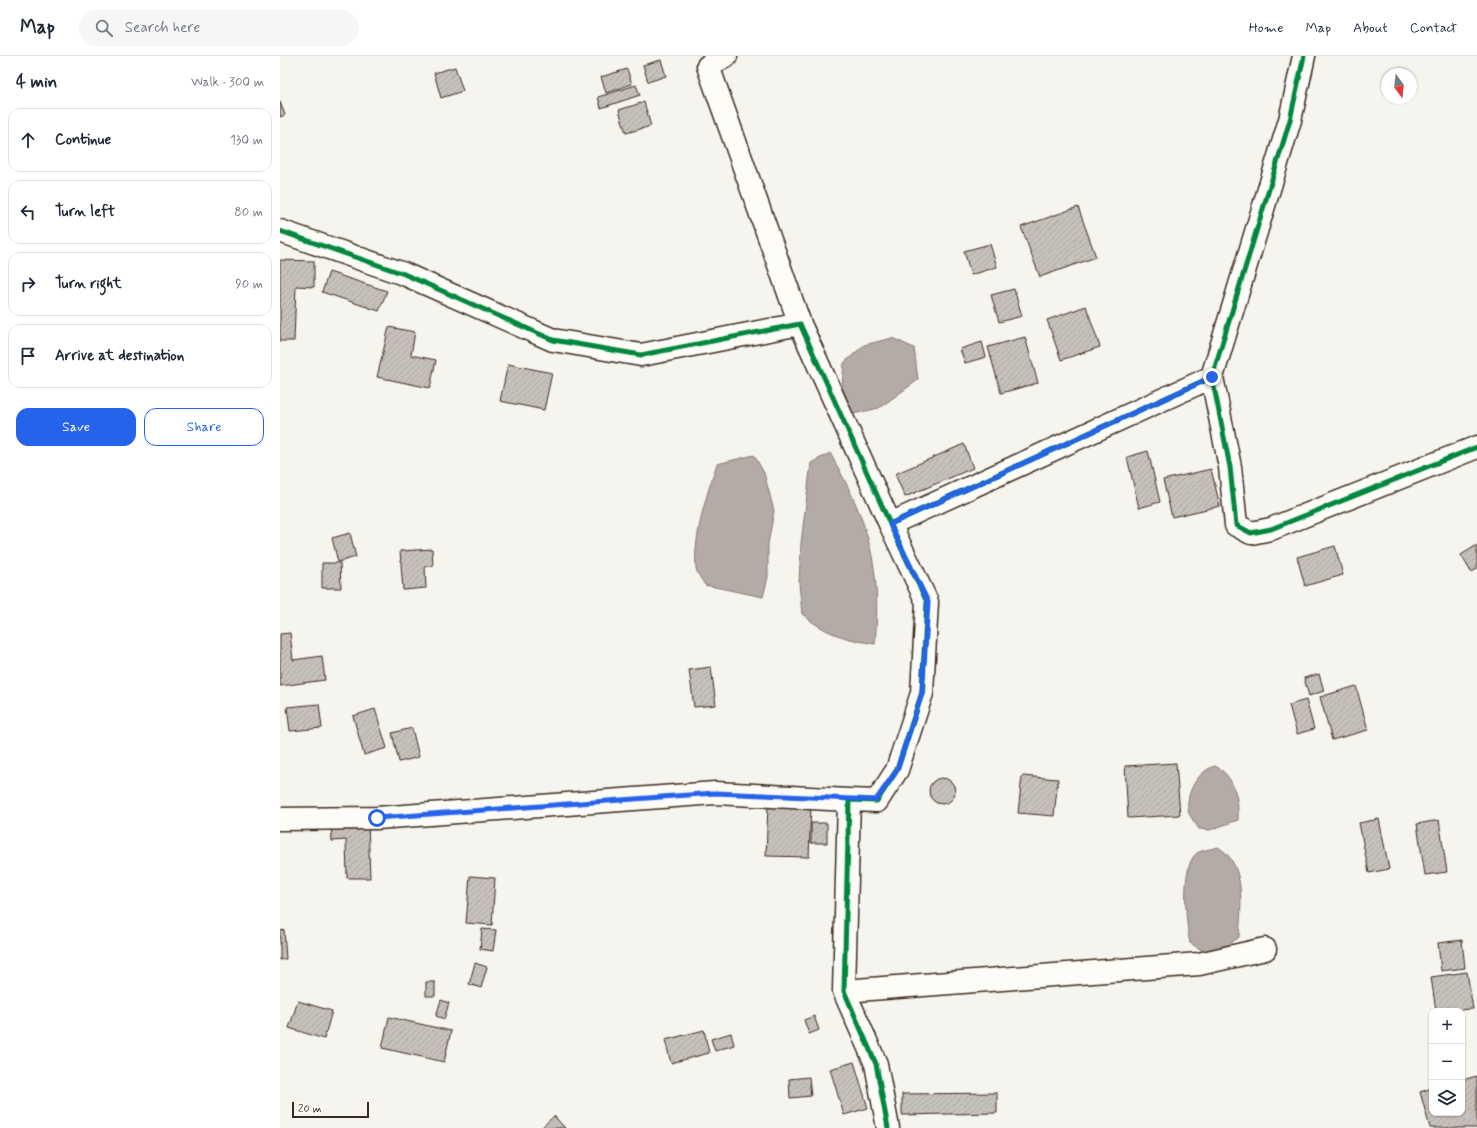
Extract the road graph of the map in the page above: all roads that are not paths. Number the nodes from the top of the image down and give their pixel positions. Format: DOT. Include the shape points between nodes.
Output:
graph roads {
  1 [pos="726,56"];
  2 [pos="1304,56"];
  3 [pos="280,231"];
  4 [pos="800,324"];
  5 [pos="1212,377"];
  6 [pos="1477,447"];
  7 [pos="890,524"];
  8 [pos="849,800"];
  9 [pos="280,819"];
  10 [pos="1265,949"];
  11 [pos="844,991"];
  12 [pos="888,1128"];
  1 -- 4 [label="street" via="708,66"];
  2 -- 5 [label="street" via="1290,120"];
  3 -- 4 [label="street" via="404,274 553,340 641,355"];
  4 -- 7 [label="street"];
  5 -- 6 [label="street" via="1230,467 1236,525 1251,533 1271,529"];
  5 -- 7 [label="street"];
  7 -- 8 [label="street" via="928,602 922,693 897,770 881,794 876,800"];
  8 -- 9 [label="street" via="715,793 377,818"];
  8 -- 11 [label="street"];
  10 -- 11 [label="street" via="1200,964"];
  11 -- 12 [label="street" via="876,1064"];
}
